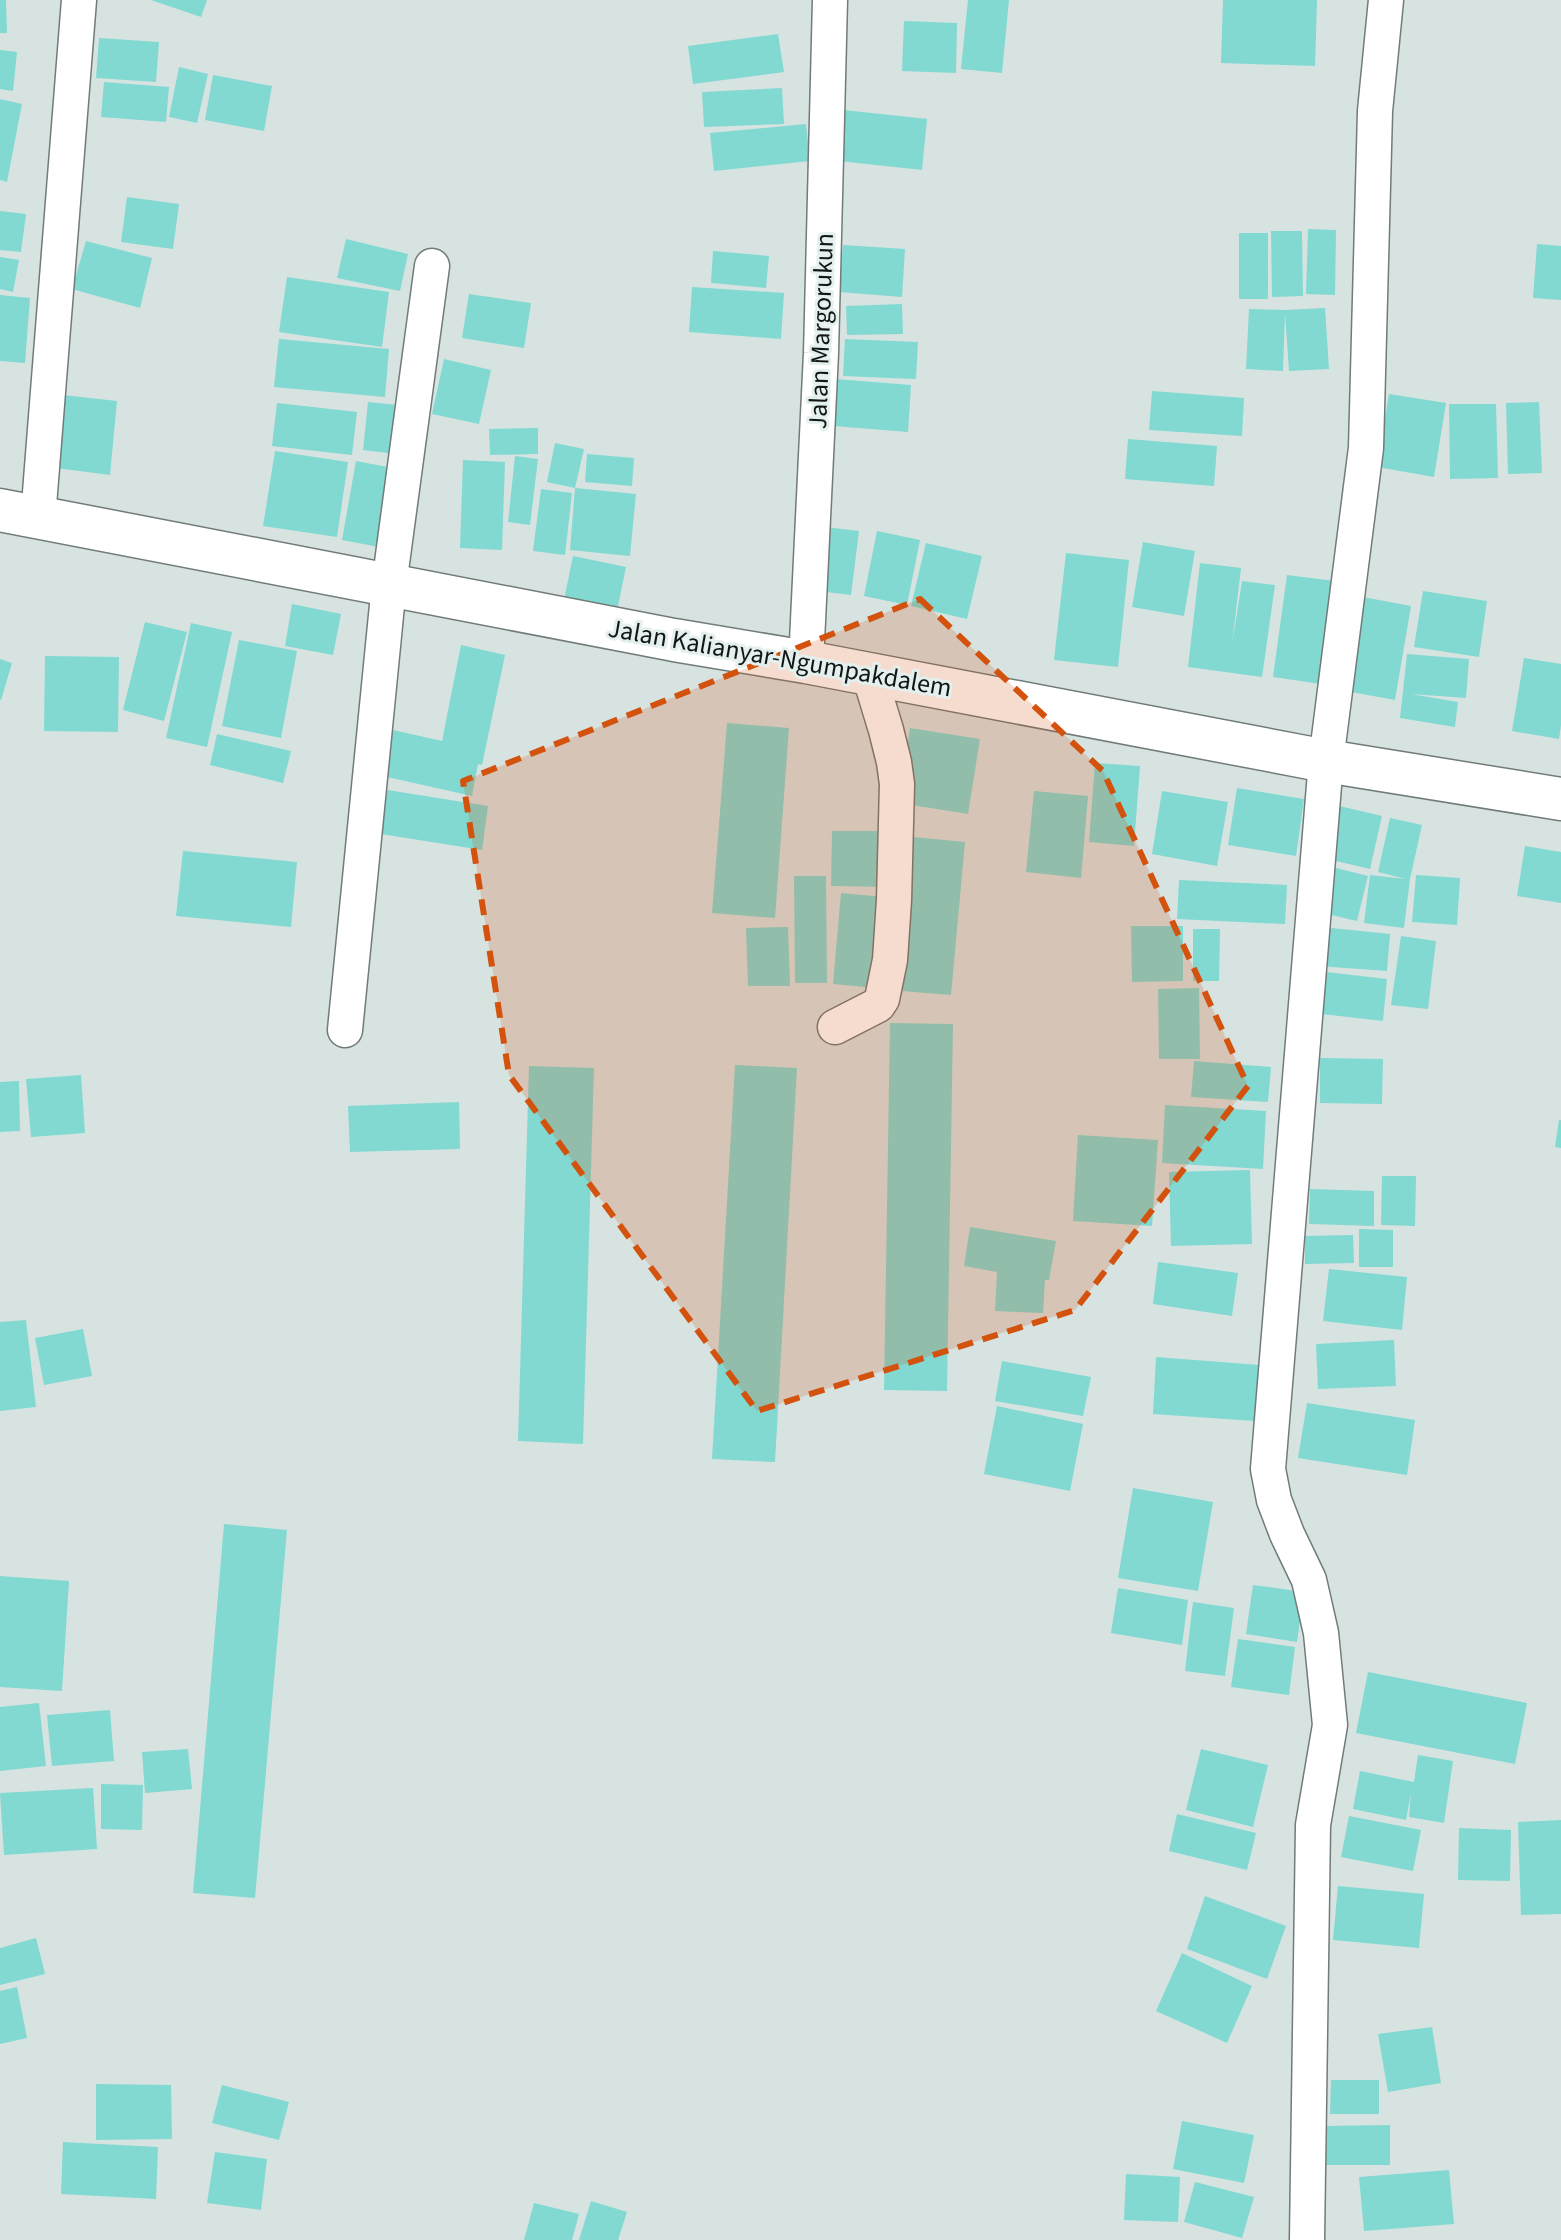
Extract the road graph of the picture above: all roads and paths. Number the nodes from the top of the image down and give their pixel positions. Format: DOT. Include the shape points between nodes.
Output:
graph roads {
  1 [pos="79,0"];
  2 [pos="830,0"];
  3 [pos="1386,0"];
  4 [pos="432,266"];
  5 [pos="19,514"];
  6 [pos="389,585"];
  7 [pos="806,662"];
  8 [pos="869,674"];
  9 [pos="1326,761"];
  10 [pos="1561,799"];
  11 [pos="835,1027"];
  12 [pos="345,1030"];
  13 [pos="1307,2240"];
  1 -- 5 [label="street"];
  2 -- 7 [label="street, Jalan Margorukun"];
  3 -- 9 [label="street" via="1375,111 1366,448"];
  4 -- 6 [label="street"];
  5 -- 6 [label="street, Jalan Kalianyar-Ngumpakdalem"];
  6 -- 7 [label="street, Jalan Kalianyar-Ngumpakdalem"];
  6 -- 12 [label="street"];
  7 -- 8 [label="street, Jalan Kalianyar-Ngumpakdalem"];
  8 -- 9 [label="street, Jalan Kalianyar-Ngumpakdalem"];
  8 -- 11 [label="street" via="897,784 890,960 878,1005"];
  9 -- 10 [label="street, Jalan Kalianyar-Ngumpakdalem"];
  9 -- 13 [label="street" via="1268,1469 1274,1500 1309,1580 1321,1633 1330,1725 1313,1825"];
}
